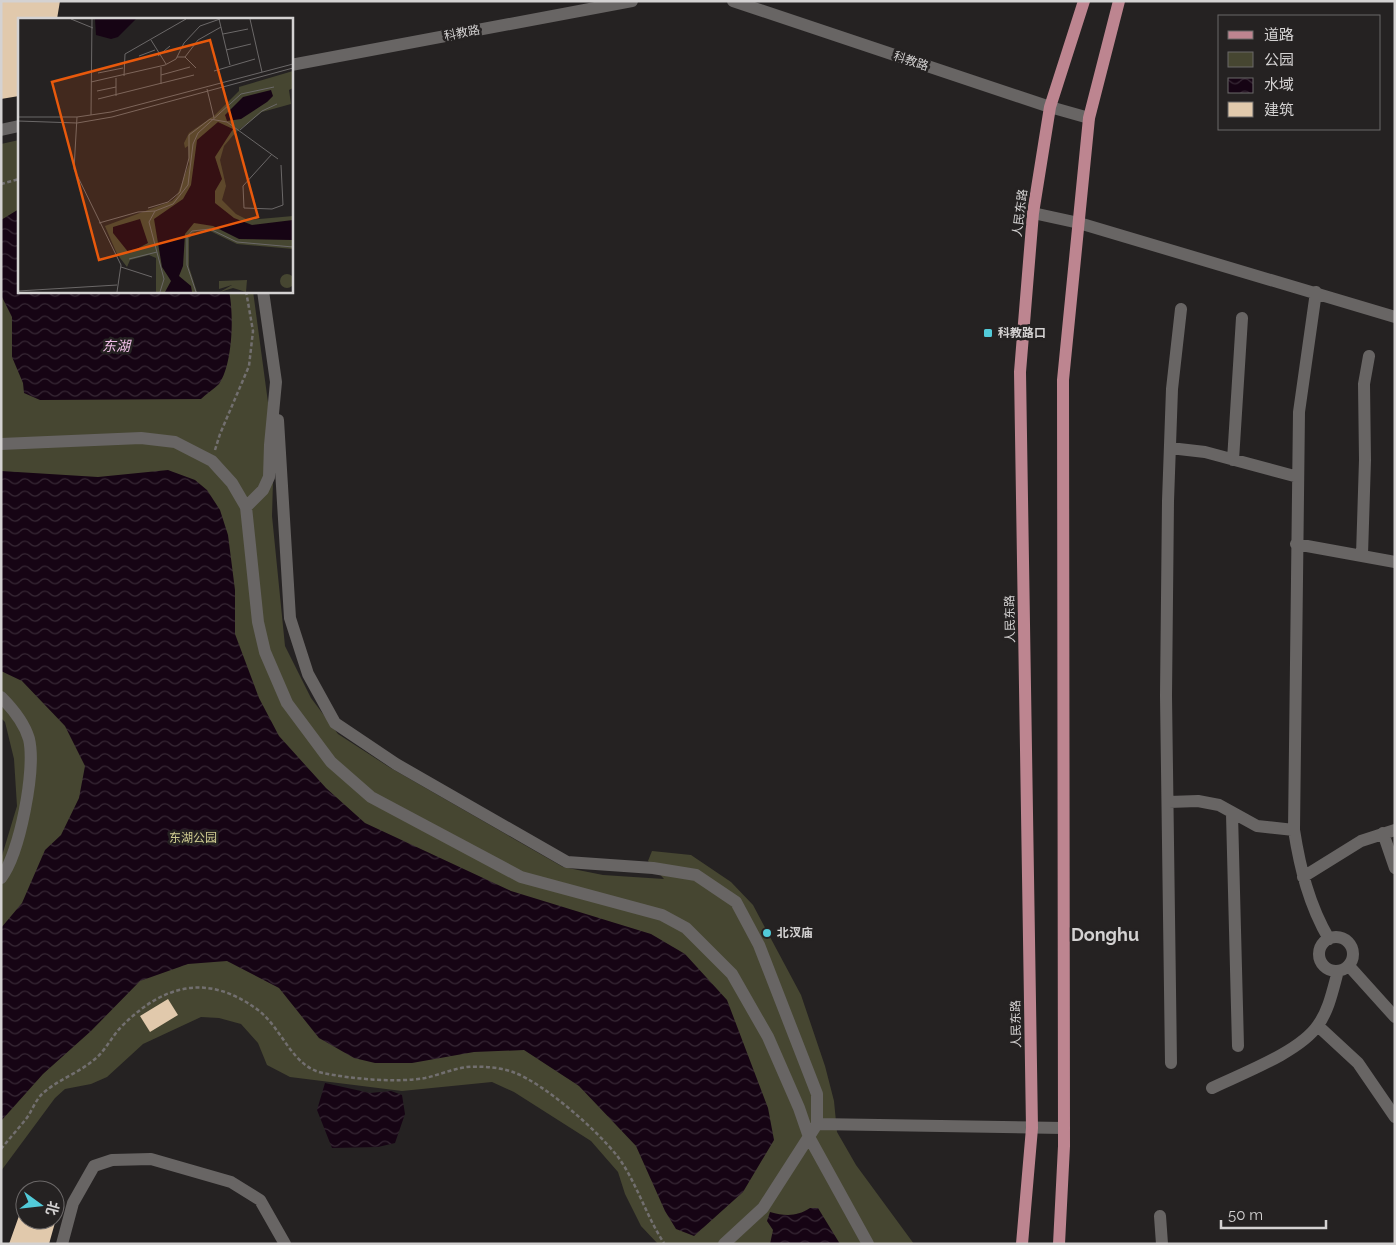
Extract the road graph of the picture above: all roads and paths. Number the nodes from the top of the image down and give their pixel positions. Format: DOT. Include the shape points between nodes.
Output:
graph roads {
  1 [pos="632,1"];
  2 [pos="733,1"];
  3 [pos="1084,1"];
  4 [pos="1119,1"];
  5 [pos="292,65"];
  6 [pos="1050,107"];
  7 [pos="1089,118"];
  8 [pos="18,126"];
  9 [pos="1,130"];
  10 [pos="18,179"];
  11 [pos="1,184"];
  12 [pos="1033,213"];
  13 [pos="1079,223"];
  14 [pos="246,292"];
  15 [pos="262,292"];
  16 [pos="1316,292"];
  17 [pos="1181,309"];
  18 [pos="1395,317"];
  19 [pos="1242,318"];
  20 [pos="1369,356"];
  21 [pos="276,382"];
  22 [pos="1,444"];
  23 [pos="1170,448"];
  24 [pos="212,460"];
  25 [pos="1233,460"];
  26 [pos="1298,477"];
  27 [pos="246,507"];
  28 [pos="1296,544"];
  29 [pos="1362,555"];
  30 [pos="1395,562"];
  31 [pos="1,697"];
  32 [pos="1169,802"];
  33 [pos="1232,814"];
  34 [pos="1294,830"];
  35 [pos="1389,831"];
  36 [pos="1395,868"];
  37 [pos="1303,877"];
  38 [pos="1,878"];
  39 [pos="1329,938"];
  40 [pos="1343,968"];
  41 [pos="1395,1018"];
  42 [pos="1318,1026"];
  43 [pos="1238,1046"];
  44 [pos="1171,1062"];
  45 [pos="1212,1088"];
  46 [pos="1395,1118"];
  47 [pos="817,1124"];
  48 [pos="1032,1128"];
  49 [pos="1064,1128"];
  50 [pos="809,1137"];
  51 [pos="1,1149"];
  52 [pos="1160,1216"];
  53 [pos="664,1243"];
  54 [pos="62,1244"];
  55 [pos="285,1244"];
  56 [pos="724,1244"];
  57 [pos="868,1244"];
  58 [pos="1022,1244"];
  59 [pos="1059,1244"];
  60 [pos="1162,1244"];
  1 -- 5 [label="street, 科教路"];
  2 -- 6 [label="street, 科教路"];
  3 -- 6 [label="main road, 人民东路"];
  4 -- 7 [label="main road"];
  6 -- 7 [label="street, 科教路"];
  6 -- 12 [label="main road, 人民东路"];
  7 -- 13 [label="main road"];
  8 -- 9 [label="street"];
  10 -- 11 [label="path"];
  12 -- 13 [label="street"];
  12 -- 48 [label="main road, 人民东路" via="1020,372"];
  13 -- 16 [label="street"];
  13 -- 49 [label="main road" via="1063,380"];
  14 -- 24 [label="path" via="253,331 249,366"];
  15 -- 21 [label="street"];
  16 -- 18 [label="street"];
  16 -- 26 [label="street" via="1299,412"];
  17 -- 23 [label="street" via="1172,389"];
  19 -- 25 [label="street"];
  20 -- 29 [label="street" via="1364,384"];
  21 -- 27 [label="street" via="269,478"];
  21 -- 47 [label="street" via="290,618 308,674 335,723 396,764 567,862 654,868 696,876 736,902 759,945 817,1094"];
  22 -- 24 [label="street" via="141,438 175,442"];
  23 -- 25 [label="street" via="1205,452"];
  23 -- 32 [label="street" via="1166,686"];
  24 -- 27 [label="street" via="232,483"];
  25 -- 26 [label="street"];
  26 -- 28 [label="street"];
  27 -- 50 [label="street" via="258,622 265,652 287,703 331,762 371,797 521,877 662,915 686,928 732,974 768,1037"];
  28 -- 29 [label="street"];
  28 -- 34 [label="street"];
  29 -- 30 [label="street"];
  31 -- 38 [label="street" via="16,713 29,740 30,785 19,840"];
  32 -- 33 [label="street" via="1198,801 1219,805"];
  32 -- 44 [label="street"];
  33 -- 34 [label="street" via="1257,826"];
  33 -- 43 [label="street"];
  34 -- 37 [label="street"];
  35 -- 36 [label="street"];
  35 -- 37 [label="street" via="1361,841"];
  37 -- 39 [label="street" via="1320,924"];
  39 -- 40 [label="street" via="1342,938 1352,946 1352,959"];
  39 -- 40 [label="street" via="1320,948 1319,955 1325,967"];
  40 -- 41 [label="street"];
  40 -- 42 [label="street"];
  42 -- 45 [label="street" via="1295,1046"];
  42 -- 46 [label="street" via="1358,1063"];
  47 -- 48 [label="street"];
  47 -- 50 [label="street"];
  48 -- 49 [label="street"];
  48 -- 58 [label="main road, 人民东路"];
  49 -- 59 [label="main road"];
  50 -- 56 [label="street" via="763,1208"];
  50 -- 57 [label="street"];
  51 -- 53 [label="path" via="41,1095 96,1059 121,1027 147,1004 184,988 205,987 238,997 260,1011 309,1070 338,1076 424,1078 464,1068 497,1067 535,1083 571,1110 618,1158"];
  52 -- 60 [label="street"];
  54 -- 55 [label="street" via="73,1203 94,1166 112,1160 151,1159 230,1182 260,1200"];
}
